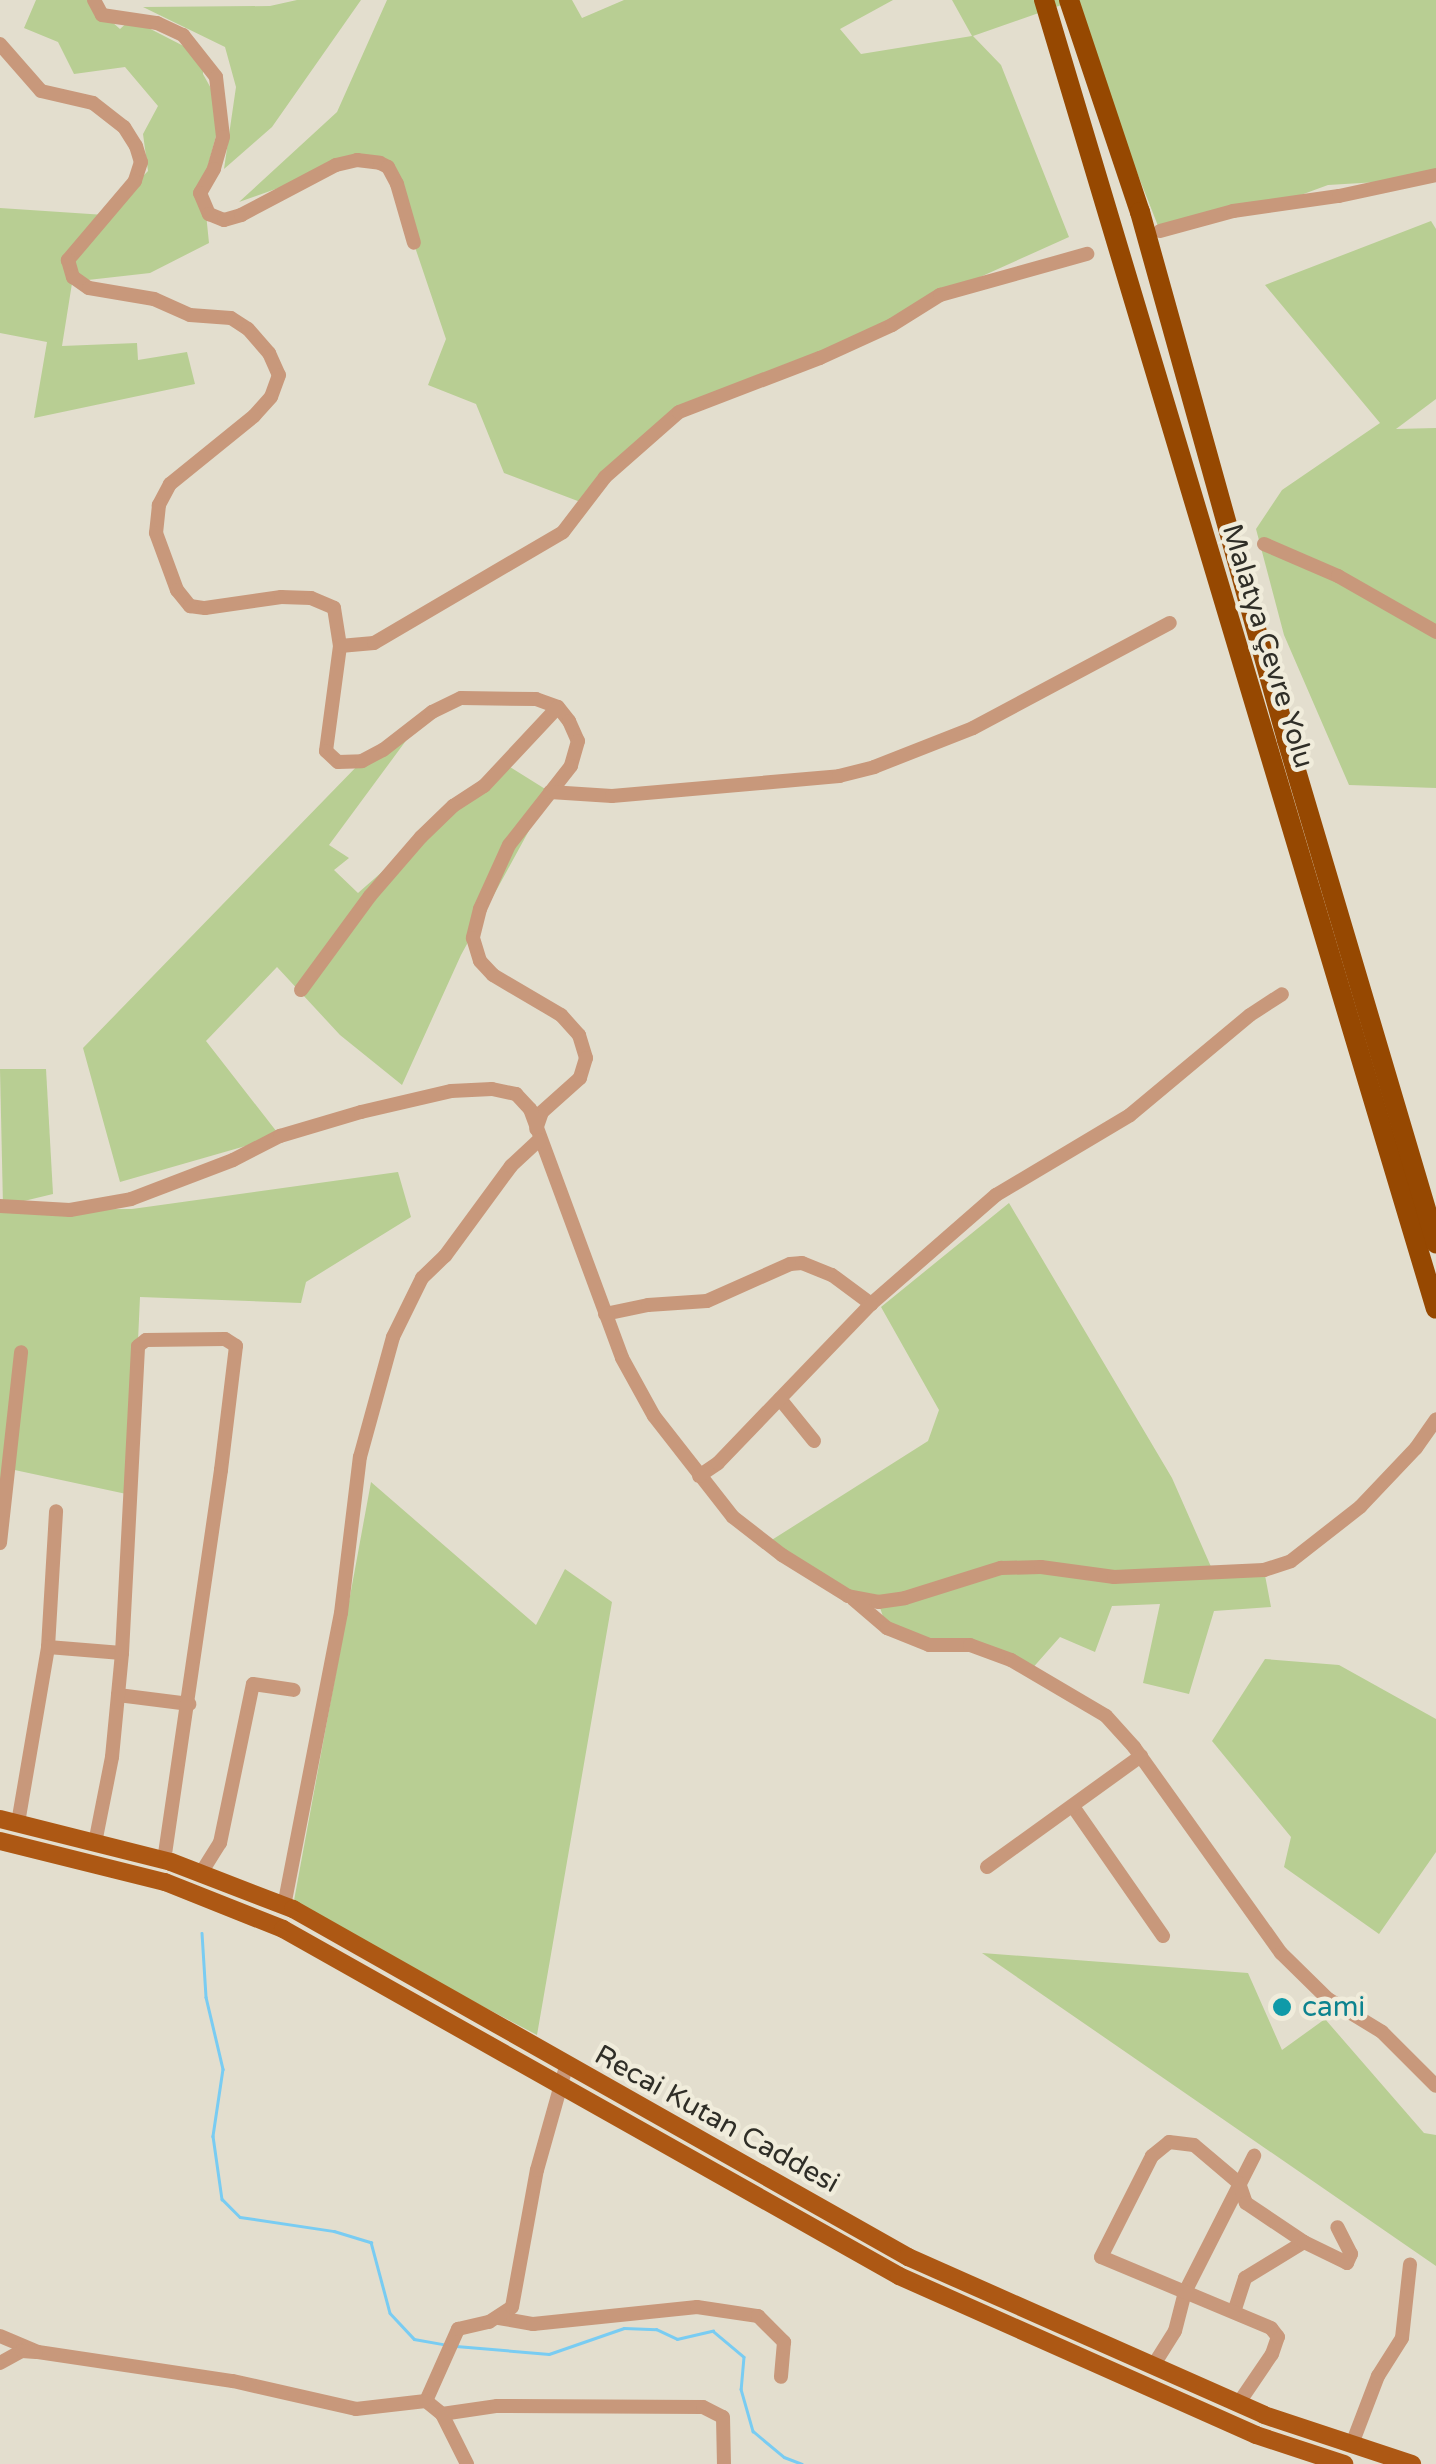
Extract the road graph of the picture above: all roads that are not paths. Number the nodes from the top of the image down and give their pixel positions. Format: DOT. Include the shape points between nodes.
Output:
graph roads {
  1 [pos="94,0"];
  2 [pos="1044,0"];
  3 [pos="1069,0"];
  4 [pos="0,44"];
  5 [pos="1436,175"];
  6 [pos="1160,231"];
  7 [pos="414,243"];
  8 [pos="1087,254"];
  9 [pos="1264,544"];
  10 [pos="1170,623"];
  11 [pos="1436,632"];
  12 [pos="340,646"];
  13 [pos="558,708"];
  14 [pos="550,792"];
  15 [pos="301,990"];
  16 [pos="1282,994"];
  17 [pos="516,1094"];
  18 [pos="550,1104"];
  19 [pos="537,1134"];
  20 [pos="0,1206"];
  21 [pos="1436,1243"];
  22 [pos="872,1304"];
  23 [pos="1436,1308"];
  24 [pos="604,1314"];
  25 [pos="21,1352"];
  26 [pos="780,1399"];
  27 [pos="1432,1425"];
  28 [pos="814,1441"];
  29 [pos="698,1476"];
  30 [pos="56,1511"];
  31 [pos="0,1544"];
  32 [pos="848,1596"];
  33 [pos="48,1648"];
  34 [pos="122,1653"];
  35 [pos="294,1690"];
  36 [pos="118,1695"];
  37 [pos="189,1704"];
  38 [pos="1140,1756"];
  39 [pos="1074,1808"];
  40 [pos="9,1821"];
  41 [pos="0,1841"];
  42 [pos="95,1843"];
  43 [pos="164,1860"];
  44 [pos="988,1867"];
  45 [pos="201,1874"];
  46 [pos="284,1906"];
  47 [pos="1164,1936"];
  48 [pos="566,2067"];
  49 [pos="1436,2086"];
  50 [pos="560,2088"];
  51 [pos="1254,2156"];
  52 [pos="1239,2183"];
  53 [pos="1338,2226"];
  54 [pos="1304,2242"];
  55 [pos="1410,2264"];
  56 [pos="1185,2292"];
  57 [pos="1234,2312"];
  58 [pos="499,2318"];
  59 [pos="0,2336"];
  60 [pos="38,2352"];
  61 [pos="0,2363"];
  62 [pos="1153,2366"];
  63 [pos="781,2377"];
  64 [pos="426,2400"];
  65 [pos="1238,2404"];
  66 [pos="442,2414"];
  67 [pos="1352,2444"];
  68 [pos="1314,2459"];
  69 [pos="466,2464"];
  70 [pos="724,2464"];
  71 [pos="1344,2464"];
  72 [pos="1412,2464"];
  1 -- 7 [label="street" via="102,15 157,23 183,36 216,77 223,136 200,193 214,217 241,215 357,160 388,167"];
  2 -- 23 [label="highway, Malatya Çevre Yolu"];
  3 -- 21 [label="highway, Malatya Çevre Yolu" via="1140,212 1286,740"];
  4 -- 12 [label="street" via="41,90 93,104 136,146 135,181 68,260 73,277 89,288 154,299 190,315 230,318 259,341 279,375 272,397 170,484 159,505 156,533 177,590 190,606 205,608 311,598 334,608"];
  5 -- 6 [label="street" via="1233,210"];
  8 -- 12 [label="street" via="940,295 892,326 680,412 605,476 563,532 374,644"];
  9 -- 11 [label="street" via="1338,576"];
  10 -- 14 [label="street" via="973,728 874,767 840,776 612,796"];
  12 -- 13 [label="street" via="326,751 338,762 362,761 384,750 461,698 536,699"];
  13 -- 14 [label="street" via="578,741 572,766"];
  13 -- 15 [label="street" via="484,786 421,837"];
  14 -- 18 [label="street" via="510,845 474,938 480,961 493,974 561,1014 579,1036 586,1058 580,1078"];
  16 -- 22 [label="street" via="1130,1116 996,1196"];
  17 -- 18 [label="street"];
  17 -- 19 [label="street" via="530,1109"];
  17 -- 20 [label="street" via="451,1091 361,1112 280,1136 131,1199 70,1210"];
  18 -- 19 [label="street"];
  19 -- 24 [label="street"];
  19 -- 46 [label="street" via="422,1278 393,1338 357,1472 342,1614"];
  22 -- 24 [label="street" via="832,1275 790,1264 707,1301"];
  22 -- 26 [label="street"];
  24 -- 29 [label="street" via="654,1416"];
  25 -- 31 [label="street"];
  26 -- 28 [label="street"];
  26 -- 29 [label="street"];
  27 -- 32 [label="street" via="1360,1507 1292,1561 1264,1570 1114,1577 1001,1568 905,1598"];
  29 -- 32 [label="street" via="733,1517"];
  30 -- 33 [label="street"];
  32 -- 38 [label="street" via="887,1628 928,1645 970,1646 1011,1660 1106,1716"];
  33 -- 34 [label="street"];
  33 -- 40 [label="street"];
  34 -- 36 [label="street"];
  34 -- 37 [label="street" via="138,1346 146,1340 225,1339 236,1346"];
  35 -- 45 [label="street" via="253,1684 220,1843"];
  36 -- 37 [label="street"];
  36 -- 42 [label="street"];
  37 -- 43 [label="street"];
  38 -- 39 [label="street"];
  38 -- 49 [label="street" via="1281,1954 1328,1999 1382,2032"];
  39 -- 44 [label="street"];
  39 -- 47 [label="street"];
  40 -- 42 [label="main road, Recai Kutan Caddesi"];
  41 -- 50 [label="main road, Recai Kutan Caddesi" via="165,1882 284,1928"];
  42 -- 43 [label="main road, Recai Kutan Caddesi"];
  43 -- 45 [label="main road, Recai Kutan Caddesi"];
  45 -- 46 [label="main road, Recai Kutan Caddesi"];
  46 -- 48 [label="main road, Recai Kutan Caddesi"];
  48 -- 50 [label="street"];
  48 -- 62 [label="main road, Recai Kutan Caddesi" via="908,2257"];
  50 -- 58 [label="street" via="537,2170 517,2294"];
  50 -- 68 [label="main road, Recai Kutan Caddesi" via="899,2276"];
  51 -- 52 [label="street"];
  52 -- 54 [label="street" via="1246,2202"];
  52 -- 56 [label="street"];
  52 -- 56 [label="street" via="1194,2145 1169,2142 1152,2156 1102,2248 1101,2257 1116,2266"];
  53 -- 54 [label="street" via="1351,2254 1348,2263"];
  54 -- 57 [label="street" via="1245,2278"];
  55 -- 67 [label="street" via="1402,2338 1378,2376"];
  56 -- 57 [label="street"];
  56 -- 62 [label="street" via="1175,2331"];
  57 -- 65 [label="street" via="1278,2337"];
  58 -- 63 [label="street" via="533,2324 697,2307 758,2316 784,2342"];
  58 -- 64 [label="street" via="458,2328"];
  59 -- 60 [label="street"];
  60 -- 61 [label="street" via="22,2351"];
  60 -- 64 [label="street" via="233,2381 356,2409"];
  62 -- 65 [label="main road, Recai Kutan Caddesi"];
  64 -- 66 [label="street"];
  65 -- 67 [label="main road, Recai Kutan Caddesi"];
  66 -- 69 [label="street"];
  66 -- 70 [label="street" via="498,2406 703,2407 722,2417"];
  67 -- 72 [label="main road, Recai Kutan Caddesi"];
  68 -- 71 [label="main road, Recai Kutan Caddesi"];
}
